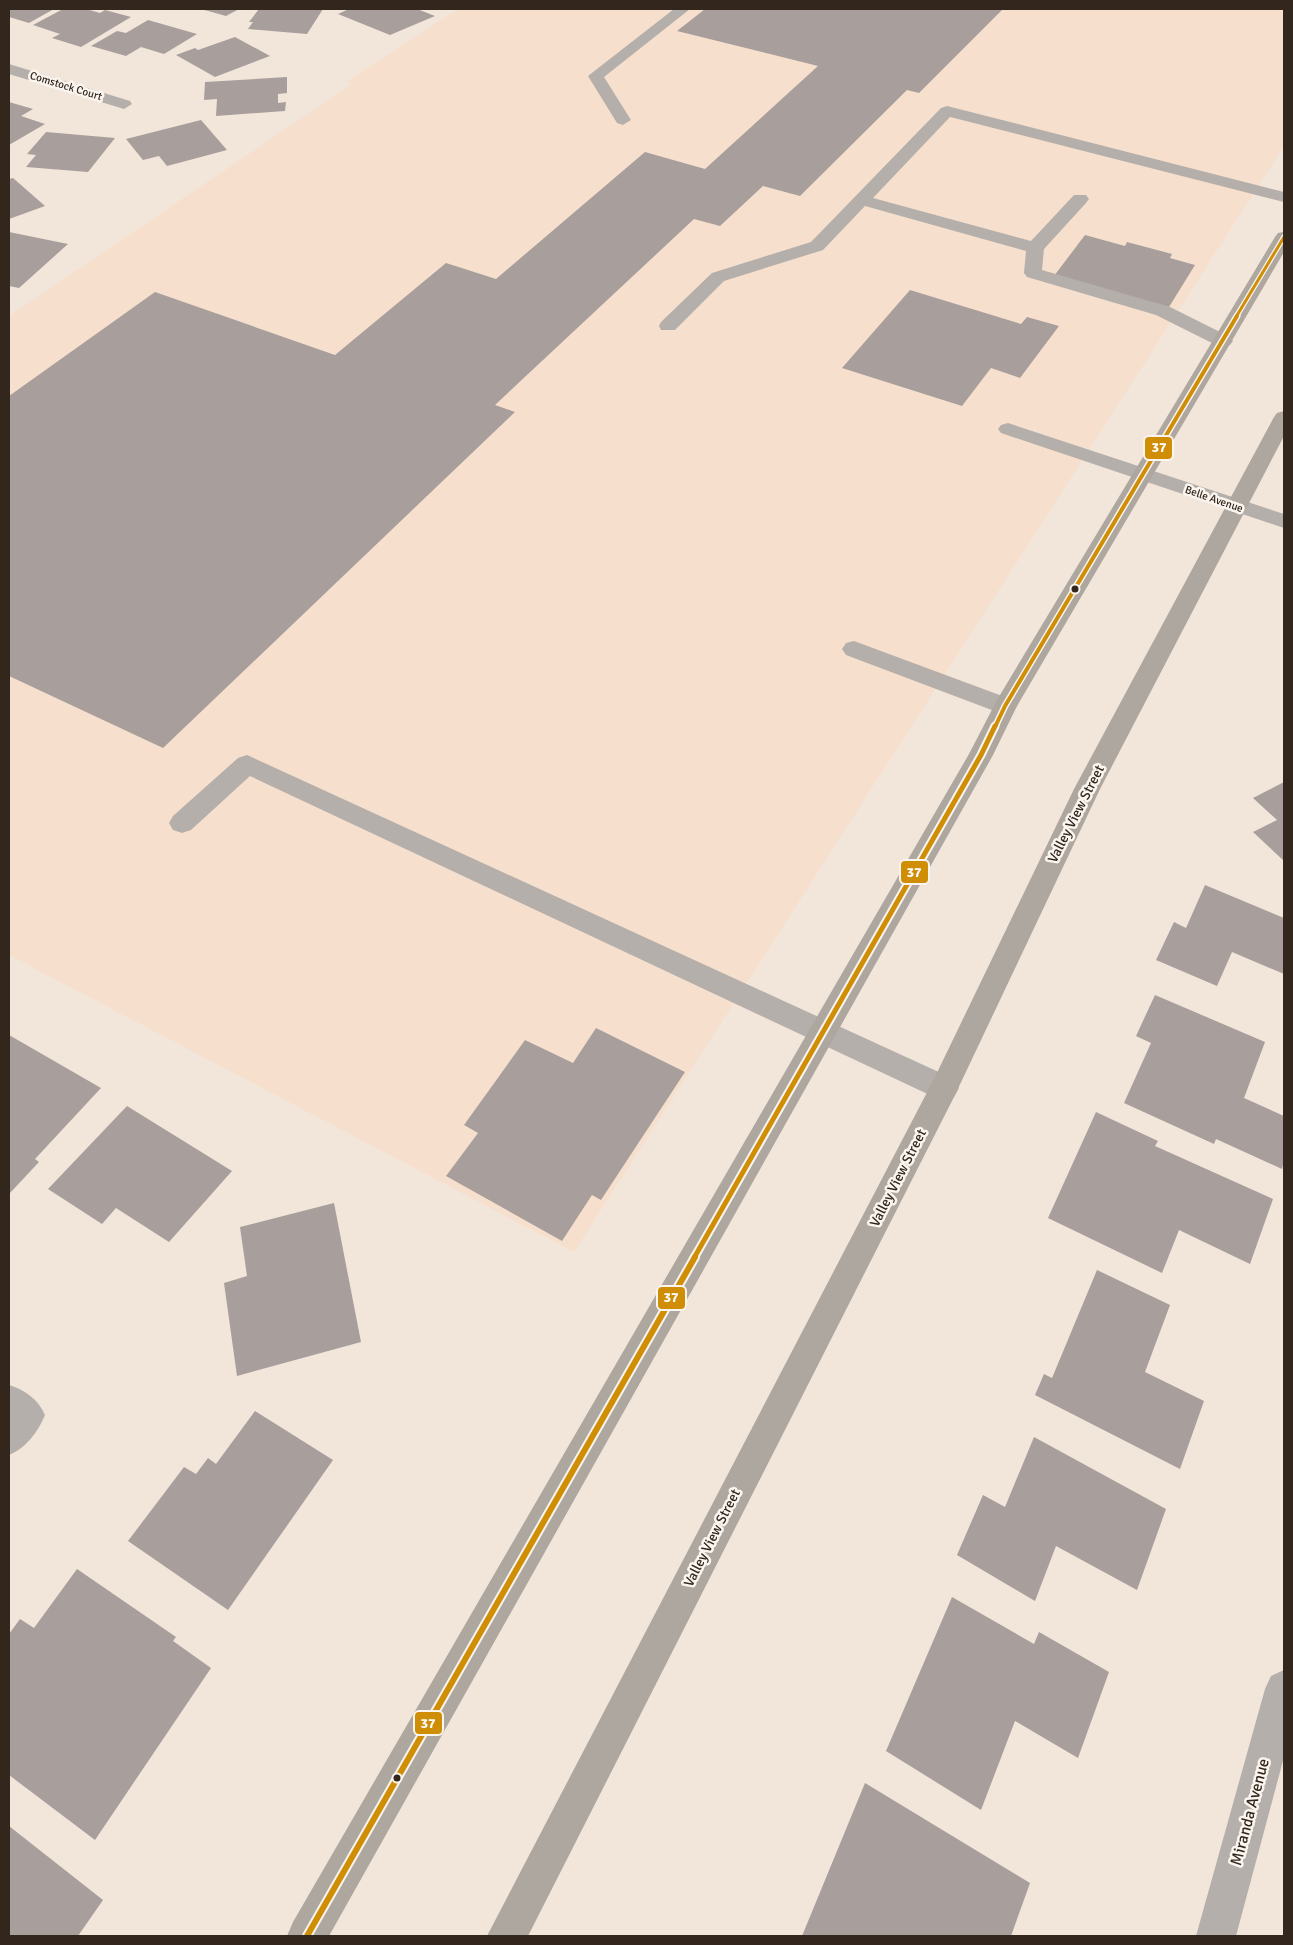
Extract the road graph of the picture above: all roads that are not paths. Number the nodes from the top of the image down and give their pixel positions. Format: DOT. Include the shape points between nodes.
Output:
graph roads {
  1 [pos="683,9"];
  2 [pos="9,69"];
  3 [pos="124,104"];
  4 [pos="623,120"];
  5 [pos="1284,198"];
  6 [pos="1080,199"];
  7 [pos="862,200"];
  8 [pos="1284,238"];
  9 [pos="1035,248"];
  10 [pos="668,326"];
  11 [pos="1222,341"];
  12 [pos="1284,417"];
  13 [pos="1008,429"];
  14 [pos="1144,474"];
  15 [pos="1237,507"];
  16 [pos="1284,522"];
  17 [pos="854,649"];
  18 [pos="1005,706"];
  19 [pos="182,823"];
  20 [pos="821,1032"];
  21 [pos="944,1088"];
  22 [pos="1284,1689"];
  23 [pos="306,1936"];
  24 [pos="507,1936"];
  25 [pos="1216,1936"];
  1 -- 4 [label="street" via="596,76"];
  2 -- 3 [label="street, Comstock Court"];
  5 -- 7 [label="street" via="947,111"];
  6 -- 9 [label="street"];
  7 -- 9 [label="street"];
  7 -- 10 [label="street" via="817,246 718,277"];
  8 -- 11 [label="main road"];
  9 -- 11 [label="street" via="1033,273 1163,311"];
  11 -- 14 [label="main road"];
  12 -- 15 [label="main road, Valley View Street"];
  13 -- 14 [label="street, Belle Avenue"];
  14 -- 15 [label="street, Belle Avenue"];
  14 -- 18 [label="main road"];
  15 -- 16 [label="street, Belle Avenue"];
  15 -- 21 [label="main road, Valley View Street" via="1087,789"];
  17 -- 18 [label="street"];
  18 -- 20 [label="main road"];
  19 -- 20 [label="street" via="247,764"];
  20 -- 21 [label="street"];
  20 -- 23 [label="main road"];
  21 -- 24 [label="main road, Valley View Street"];
  22 -- 25 [label="street, Miranda Avenue"];
}
